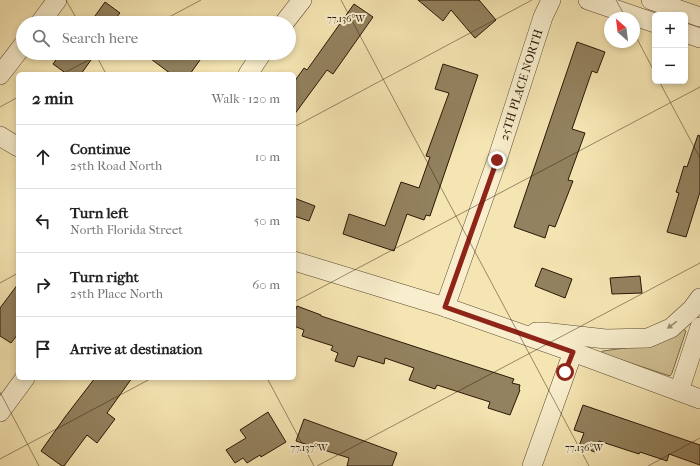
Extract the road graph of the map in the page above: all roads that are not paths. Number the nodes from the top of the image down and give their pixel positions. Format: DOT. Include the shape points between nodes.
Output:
graph roads {
  1 [pos="57,0"];
  2 [pos="302,0"];
  3 [pos="551,0"];
  4 [pos="588,0"];
  5 [pos="651,0"];
  6 [pos="45,16"];
  7 [pos="289,16"];
  8 [pos="700,17"];
  9 [pos="652,22"];
  10 [pos="688,34"];
  11 [pos="700,38"];
  12 [pos="16,54"];
  13 [pos="257,60"];
  14 [pos="249,72"];
  15 [pos="0,75"];
  16 [pos="0,136"];
  17 [pos="16,146"];
  18 [pos="296,262"];
  19 [pos="700,298"];
  20 [pos="445,307"];
  21 [pos="700,327"];
  22 [pos="521,334"];
  23 [pos="573,352"];
  24 [pos="24,380"];
  25 [pos="679,391"];
  26 [pos="700,399"];
  27 [pos="0,412"];
  28 [pos="532,466"];
  1 -- 6 [label="street"];
  2 -- 7 [label="street"];
  3 -- 20 [label="street, 25TH PLACE NORTH" via="543,17 497,160"];
  4 -- 9 [label="street"];
  5 -- 8 [label="street"];
  10 -- 11 [label="street"];
  12 -- 15 [label="street"];
  13 -- 14 [label="street"];
  16 -- 17 [label="street"];
  18 -- 20 [label="street"];
  19 -- 22 [label="street, one-way" via="692,310 671,328 648,338 606,339 543,332"];
  20 -- 22 [label="street"];
  21 -- 25 [label="street"];
  22 -- 23 [label="street"];
  23 -- 25 [label="street"];
  23 -- 28 [label="street"];
  24 -- 27 [label="street"];
  25 -- 26 [label="street"];
}
